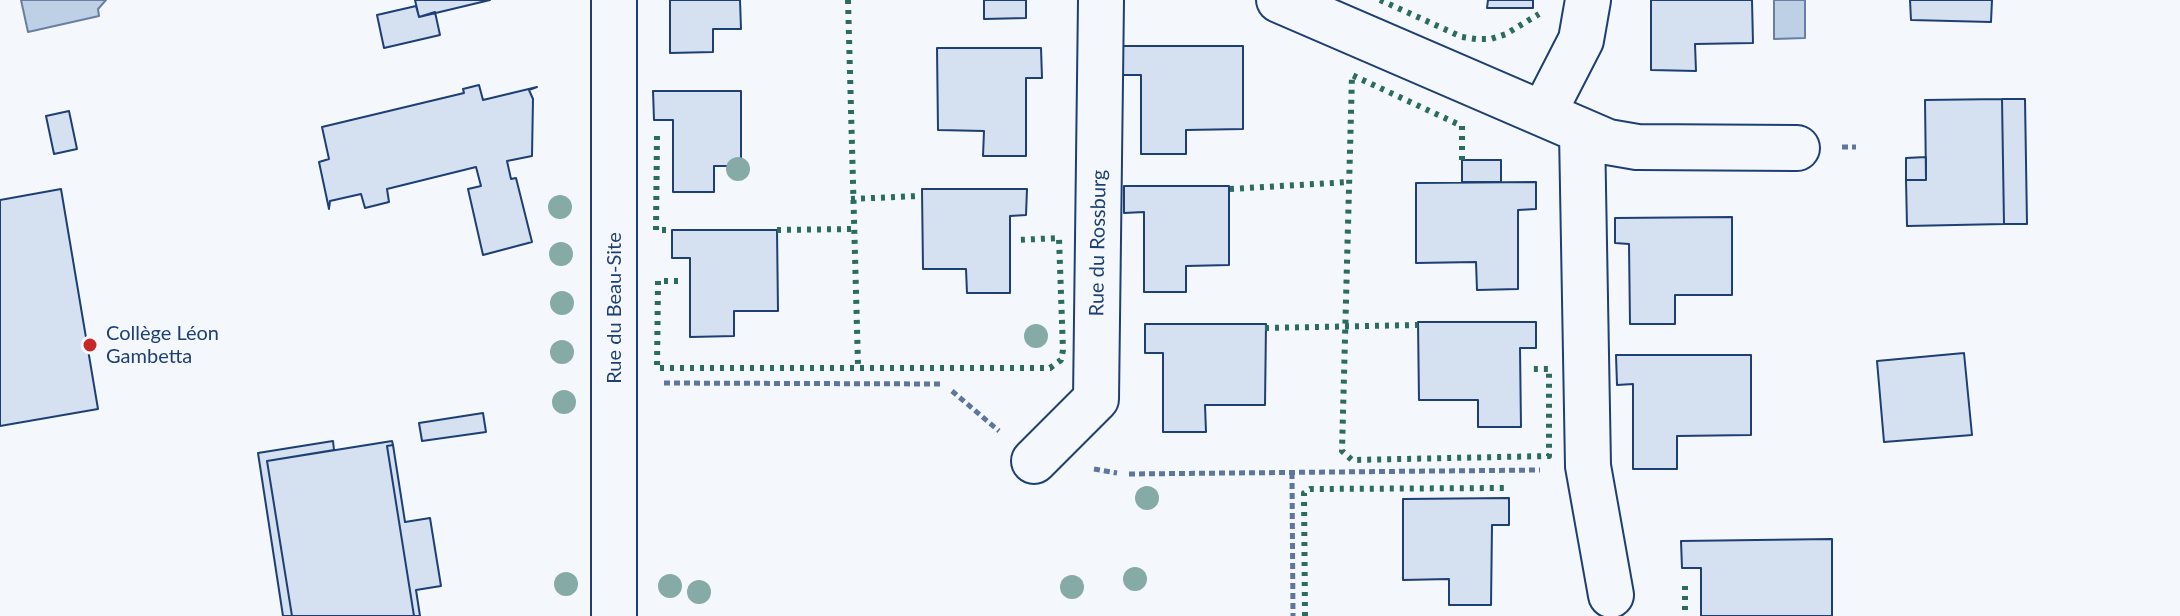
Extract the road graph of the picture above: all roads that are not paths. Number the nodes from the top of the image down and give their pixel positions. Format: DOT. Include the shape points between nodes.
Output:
graph roads {
  1 [pos="614,0"];
  2 [pos="1101,0"];
  3 [pos="1279,0"];
  4 [pos="1588,0"];
  5 [pos="1562,123"];
  6 [pos="1797,148"];
  7 [pos="1034,461"];
  8 [pos="1611,595"];
  9 [pos="614,616"];
  1 -- 9 [label="street, Rue du Beau-Site"];
  2 -- 7 [label="street, Rue du Rossburg" via="1096,399"];
  3 -- 5 [label="street"];
  4 -- 5 [label="street"];
  5 -- 6 [label="street" via="1608,142 1637,147"];
  5 -- 8 [label="street" via="1588,466"];
}
